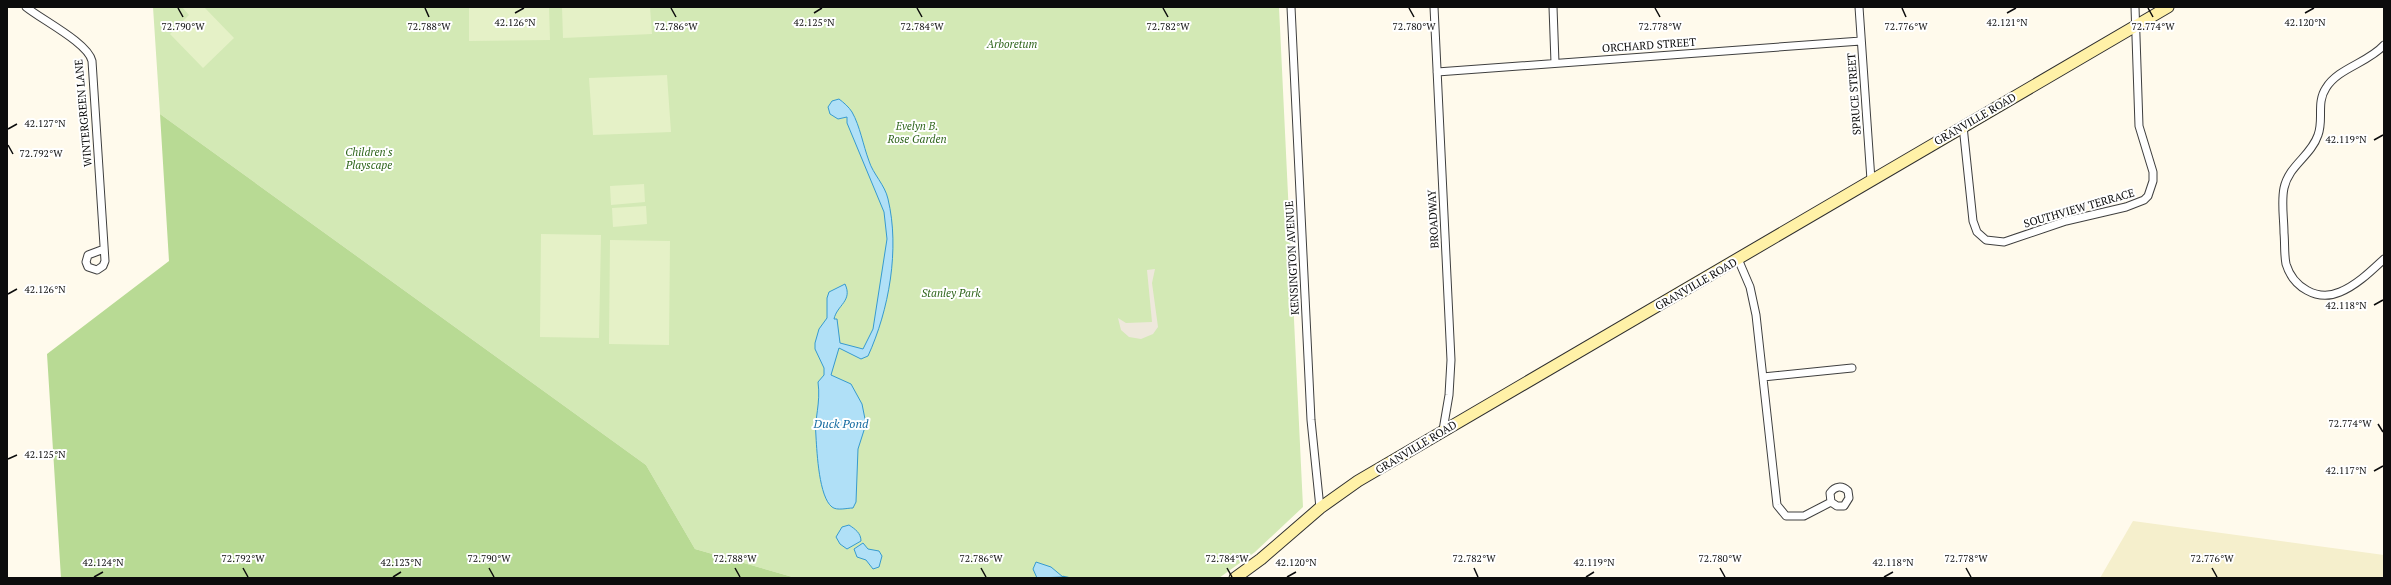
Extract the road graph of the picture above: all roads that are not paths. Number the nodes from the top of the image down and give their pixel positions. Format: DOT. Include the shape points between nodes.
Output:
graph roads {
  1 [pos="26,7"];
  2 [pos="1291,7"];
  3 [pos="1434,7"];
  4 [pos="1553,7"];
  5 [pos="1859,7"];
  6 [pos="2135,7"];
  7 [pos="2168,7"];
  8 [pos="2136,26"];
  9 [pos="1861,41"];
  10 [pos="2384,45"];
  11 [pos="1555,63"];
  12 [pos="1437,72"];
  13 [pos="1963,126"];
  14 [pos="1871,180"];
  15 [pos="104,249"];
  16 [pos="1738,259"];
  17 [pos="2384,260"];
  18 [pos="1852,368"];
  19 [pos="1763,377"];
  20 [pos="1443,430"];
  21 [pos="1831,502"];
  22 [pos="1320,508"];
  23 [pos="1235,578"];
  1 -- 15 [label="street, WINTERGREEN LANE" via="82,47 91,57"];
  2 -- 22 [label="street, KENSINGTON AVENUE" via="1311,420"];
  3 -- 12 [label="street, BROADWAY"];
  4 -- 11 [label="street"];
  5 -- 9 [label="street, SPRUCE STREET"];
  6 -- 8 [label="street"];
  7 -- 8 [label="street, GRANVILLE ROAD"];
  8 -- 13 [label="street, GRANVILLE ROAD"];
  8 -- 13 [label="street, SOUTHVIEW TERRACE" via="2139,126 2153,177 2151,189 2144,200 2126,207 2066,221 2004,242 1986,240 1977,232 1973,221"];
  9 -- 11 [label="street, ORCHARD STREET"];
  9 -- 14 [label="street, SPRUCE STREET"];
  10 -- 17 [label="street" via="2369,58 2334,78 2326,88 2320,101 2320,125 2316,140 2290,172 2283,195 2286,264 2296,282 2305,290 2322,296 2340,293"];
  11 -- 12 [label="street, ORCHARD STREET"];
  12 -- 20 [label="street, BROADWAY" via="1451,360"];
  13 -- 14 [label="street, GRANVILLE ROAD"];
  14 -- 16 [label="street, GRANVILLE ROAD"];
  16 -- 19 [label="street" via="1753,296"];
  16 -- 20 [label="street, GRANVILLE ROAD"];
  18 -- 19 [label="street"];
  19 -- 21 [label="street" via="1774,492 1779,508 1786,516 1800,517"];
  20 -- 22 [label="street, GRANVILLE ROAD" via="1339,493"];
  22 -- 23 [label="street, GRANVILLE ROAD" via="1262,559"];
}
